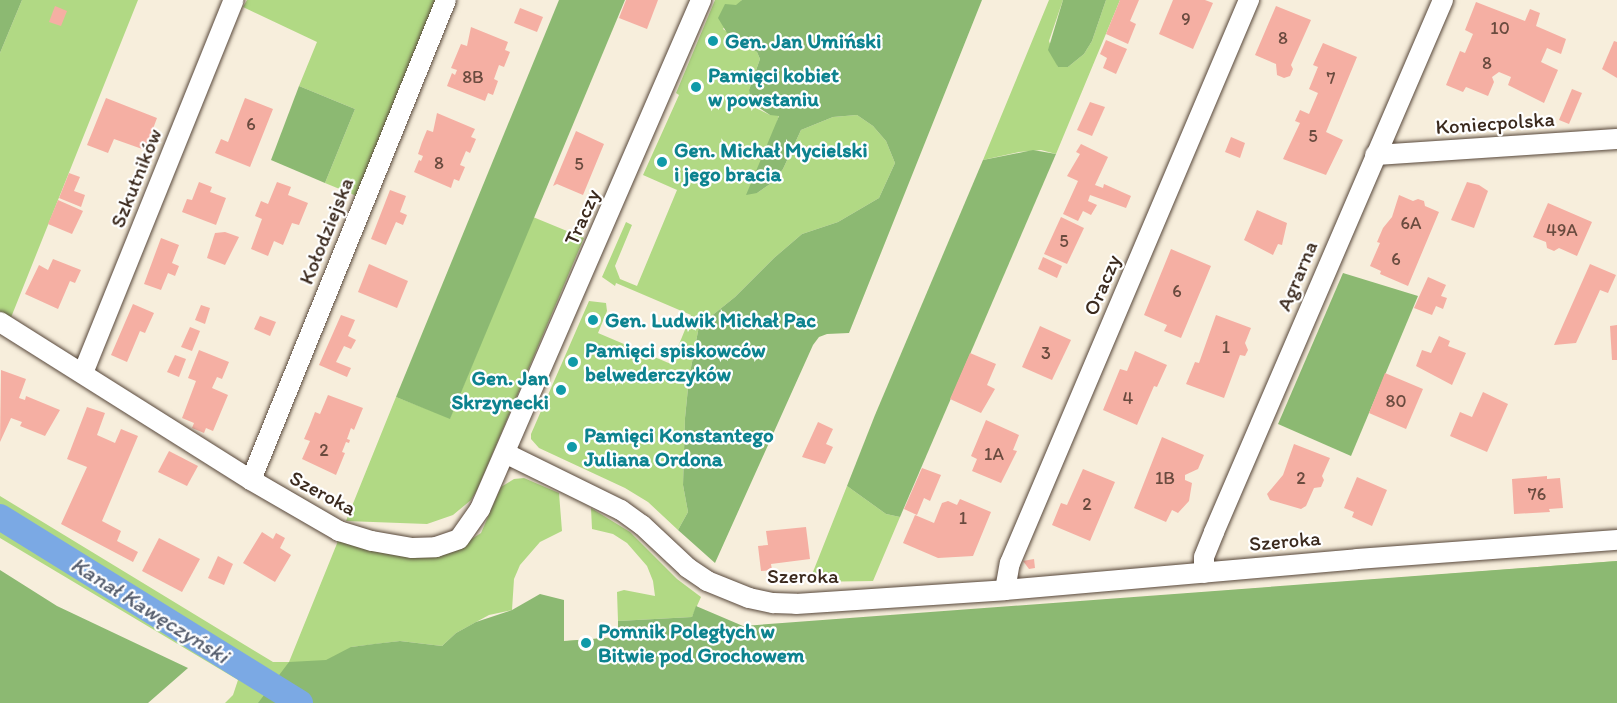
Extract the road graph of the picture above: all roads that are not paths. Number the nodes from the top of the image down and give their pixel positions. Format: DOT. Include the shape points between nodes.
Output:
graph roads {
  1 [pos="234,0"];
  2 [pos="446,0"];
  3 [pos="701,0"];
  4 [pos="1249,0"];
  5 [pos="1443,0"];
  6 [pos="1617,139"];
  7 [pos="1376,155"];
  8 [pos="0,322"];
  9 [pos="83,373"];
  10 [pos="505,453"];
  11 [pos="251,480"];
  12 [pos="1617,540"];
  13 [pos="1204,573"];
  14 [pos="1005,590"];
  1 -- 9 [label="street, Szkutników"];
  2 -- 11 [label="street, Kołodziejska"];
  3 -- 10 [label="street, Traczy"];
  4 -- 14 [label="street, Oraczy" via="1010,563"];
  5 -- 7 [label="street, Agrarna"];
  6 -- 7 [label="street, Koniecpolska"];
  7 -- 13 [label="street, Agrarna" via="1214,532 1204,557"];
  8 -- 9 [label="street, Szeroka"];
  9 -- 11 [label="street, Szeroka"];
  10 -- 11 [label="street, Szeroka" via="468,527 459,539 436,547 402,546 339,531"];
  10 -- 14 [label="street, Szeroka" via="621,510 696,574 749,598 796,604"];
  12 -- 13 [label="street, Szeroka"];
  13 -- 14 [label="street, Szeroka"];
}
